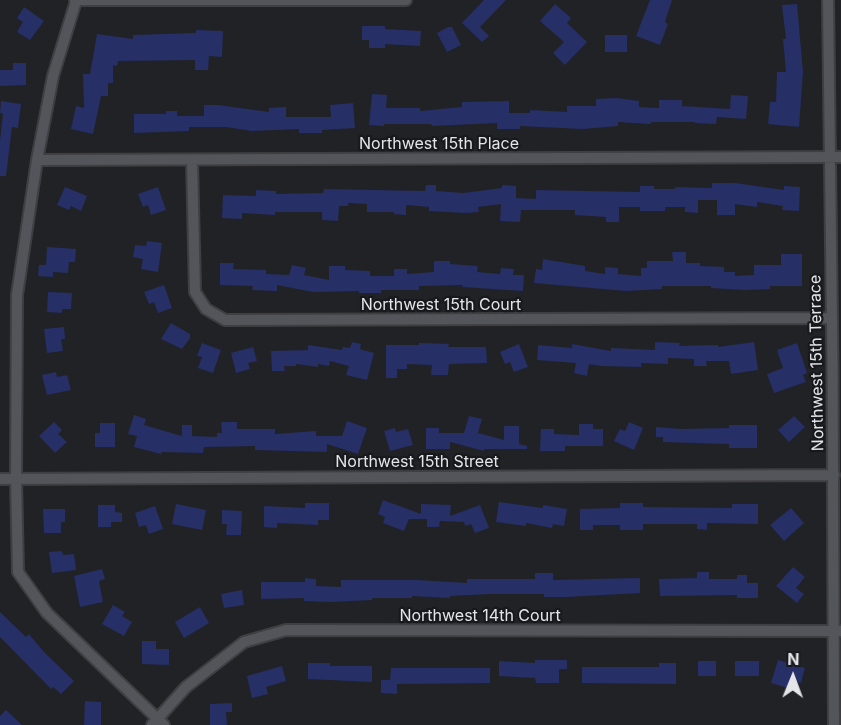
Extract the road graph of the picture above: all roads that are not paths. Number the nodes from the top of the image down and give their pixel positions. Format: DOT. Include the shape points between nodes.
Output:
graph roads {
  1 [pos="75,0"];
  2 [pos="406,0"];
  3 [pos="828,0"];
  4 [pos="836,157"];
  5 [pos="37,160"];
  6 [pos="192,160"];
  7 [pos="831,318"];
  8 [pos="834,475"];
  9 [pos="0,478"];
  10 [pos="16,478"];
  11 [pos="837,631"];
  12 [pos="158,723"];
  13 [pos="834,725"];
  1 -- 2 [label="street"];
  1 -- 5 [label="street" via="53,76"];
  3 -- 4 [label="street, Northwest 15th Terrace"];
  4 -- 6 [label="street, Northwest 15th Place"];
  4 -- 7 [label="street, Northwest 15th Terrace"];
  5 -- 6 [label="street, Northwest 15th Place"];
  5 -- 10 [label="street" via="17,294"];
  6 -- 7 [label="street, Northwest 15th Court" via="195,292 206,309 225,320"];
  7 -- 8 [label="street, Northwest 15th Terrace"];
  8 -- 10 [label="street, Northwest 15th Street"];
  8 -- 11 [label="street, Northwest 15th Terrace"];
  9 -- 10 [label="street, Northwest 15th Street"];
  10 -- 12 [label="street" via="18,572 47,613"];
  11 -- 12 [label="street, Northwest 14th Court" via="286,630 244,642 186,687"];
  11 -- 13 [label="street, Northwest 15th Terrace"];
}
